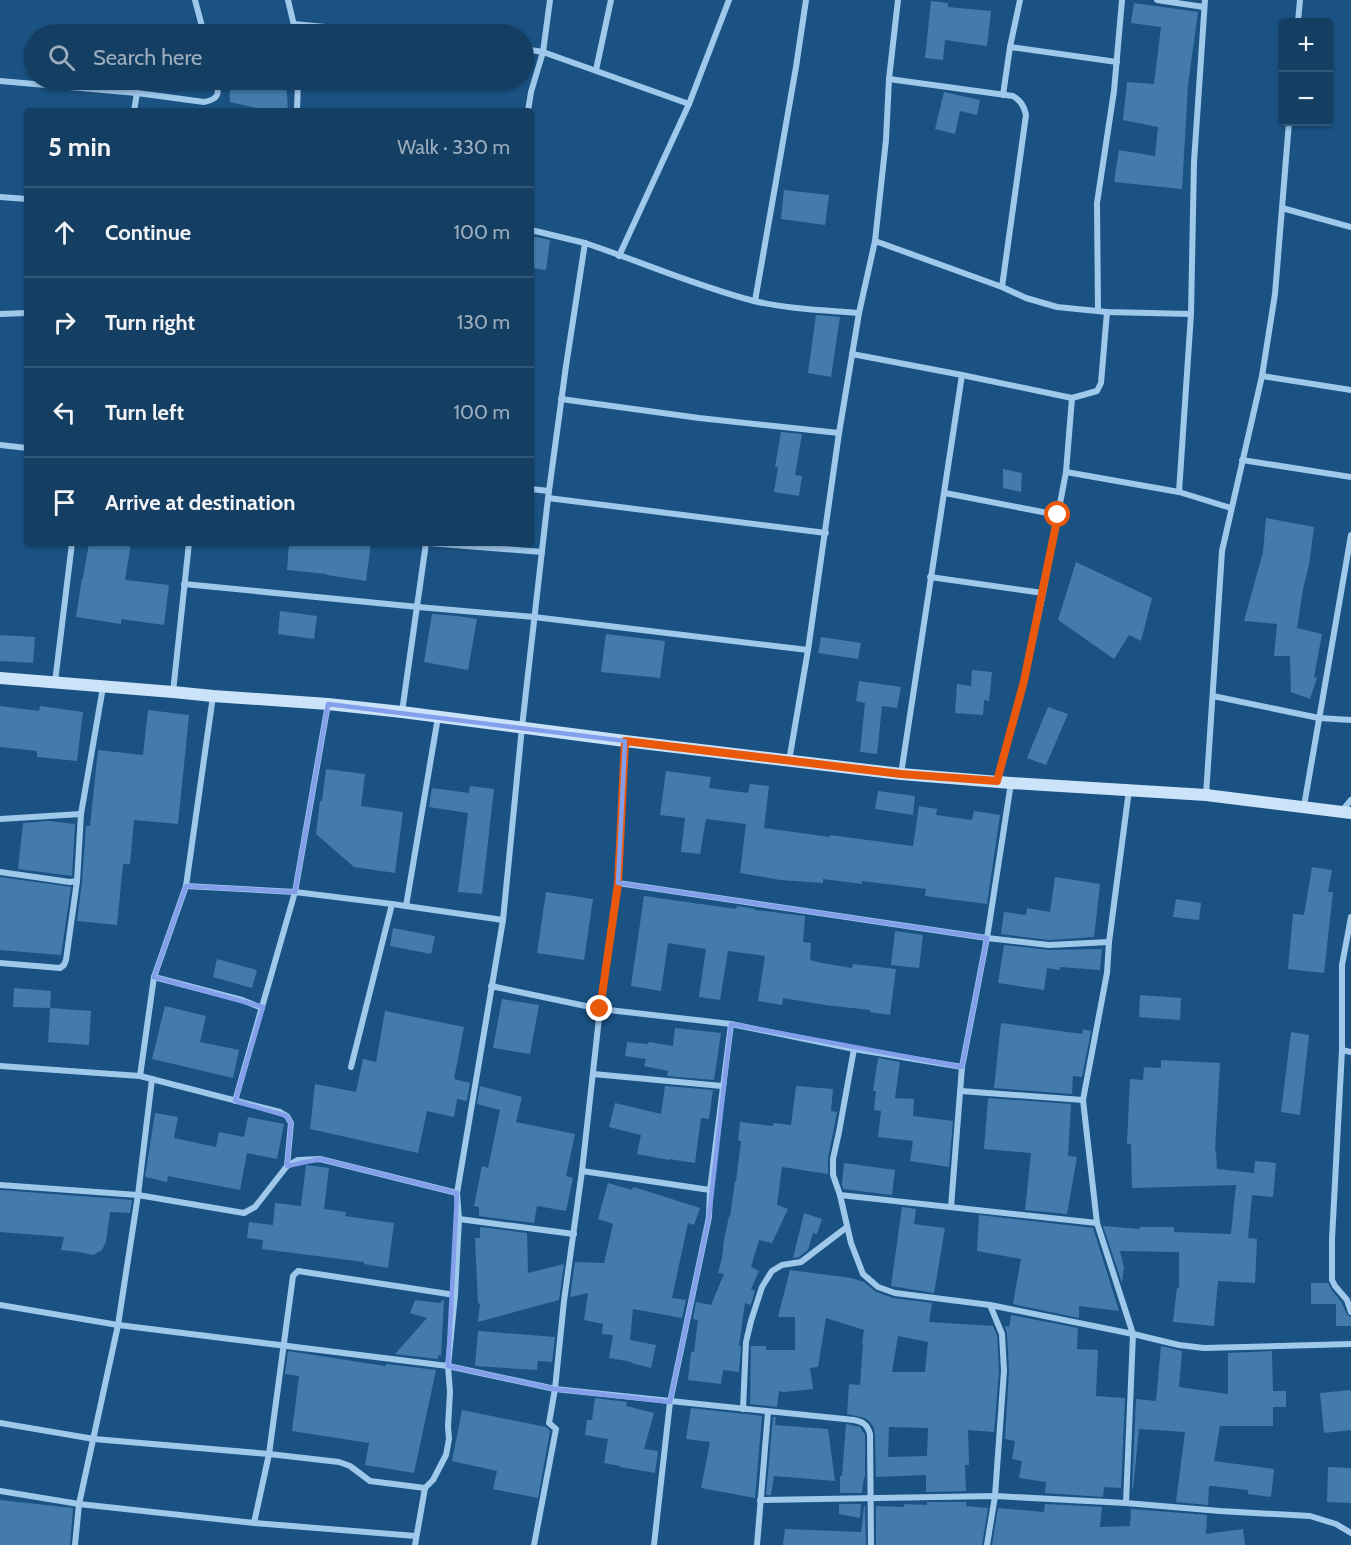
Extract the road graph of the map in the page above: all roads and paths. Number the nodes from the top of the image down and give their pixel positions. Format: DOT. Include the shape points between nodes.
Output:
graph roads {
  1 [pos="195,0"];
  2 [pos="288,0"];
  3 [pos="550,0"];
  4 [pos="612,0"];
  5 [pos="729,0"];
  6 [pos="806,0"];
  7 [pos="898,0"];
  8 [pos="1020,0"];
  9 [pos="1122,0"];
  10 [pos="1157,0"];
  11 [pos="1300,0"];
  12 [pos="1204,3"];
  13 [pos="1298,18"];
  14 [pos="201,24"];
  15 [pos="294,24"];
  16 [pos="1010,47"];
  17 [pos="534,51"];
  18 [pos="543,52"];
  19 [pos="1117,62"];
  20 [pos="596,70"];
  21 [pos="889,79"];
  22 [pos="0,81"];
  23 [pos="534,82"];
  24 [pos="24,83"];
  25 [pos="103,90"];
  26 [pos="219,90"];
  27 [pos="298,90"];
  28 [pos="532,90"];
  29 [pos="137,93"];
  30 [pos="1003,94"];
  31 [pos="688,104"];
  32 [pos="134,108"];
  33 [pos="297,108"];
  34 [pos="528,108"];
  35 [pos="1289,126"];
  36 [pos="0,197"];
  37 [pos="24,199"];
  38 [pos="1282,208"];
  39 [pos="1351,227"];
  40 [pos="534,231"];
  41 [pos="875,241"];
  42 [pos="585,243"];
  43 [pos="619,256"];
  44 [pos="1002,287"];
  45 [pos="756,301"];
  46 [pos="1098,311"];
  47 [pos="1107,312"];
  48 [pos="24,313"];
  49 [pos="859,313"];
  50 [pos="0,314"];
  51 [pos="1191,314"];
  52 [pos="852,354"];
  53 [pos="962,375"];
  54 [pos="1262,376"];
  55 [pos="1351,390"];
  56 [pos="1072,398"];
  57 [pos="561,399"];
  58 [pos="839,433"];
  59 [pos="0,445"];
  60 [pos="24,448"];
  61 [pos="1242,460"];
  62 [pos="1066,472"];
  63 [pos="1351,477"];
  64 [pos="534,490"];
  65 [pos="1179,492"];
  66 [pos="548,494"];
  67 [pos="945,494"];
  68 [pos="1231,507"];
  69 [pos="1058,515"];
  70 [pos="826,533"];
  71 [pos="1351,535"];
  72 [pos="72,546"];
  73 [pos="189,546"];
  74 [pos="427,546"];
  75 [pos="465,546"];
  76 [pos="542,552"];
  77 [pos="930,577"];
  78 [pos="184,584"];
  79 [pos="1343,588"];
  80 [pos="1351,590"];
  81 [pos="1042,593"];
  82 [pos="418,607"];
  83 [pos="534,617"];
  84 [pos="808,650"];
  85 [pos="0,678"];
  86 [pos="55,682"];
  87 [pos="103,687"];
  88 [pos="173,692"];
  89 [pos="213,696"];
  90 [pos="1213,696"];
  91 [pos="328,704"];
  92 [pos="402,712"];
  93 [pos="438,717"];
  94 [pos="1319,718"];
  95 [pos="1351,720"];
  96 [pos="522,727"];
  97 [pos="625,741"];
  98 [pos="789,761"];
  99 [pos="901,774"];
  100 [pos="997,781"];
  101 [pos="1011,783"];
  102 [pos="1129,790"];
  103 [pos="1206,795"];
  104 [pos="1351,800"];
  105 [pos="1304,806"];
  106 [pos="1346,812"];
  107 [pos="81,814"];
  108 [pos="0,819"];
  109 [pos="0,873"];
  110 [pos="77,881"];
  111 [pos="618,884"];
  112 [pos="186,886"];
  113 [pos="295,892"];
  114 [pos="392,904"];
  115 [pos="406,906"];
  116 [pos="1351,917"];
  117 [pos="503,920"];
  118 [pos="987,938"];
  119 [pos="1349,940"];
  120 [pos="1108,942"];
  121 [pos="0,963"];
  122 [pos="154,977"];
  123 [pos="491,986"];
  124 [pos="262,1008"];
  125 [pos="600,1009"];
  126 [pos="731,1024"];
  127 [pos="854,1049"];
  128 [pos="1341,1050"];
  129 [pos="1351,1052"];
  130 [pos="0,1066"];
  131 [pos="351,1067"];
  132 [pos="962,1067"];
  133 [pos="592,1074"];
  134 [pos="141,1076"];
  135 [pos="152,1079"];
  136 [pos="722,1086"];
  137 [pos="961,1091"];
  138 [pos="1083,1100"];
  139 [pos="235,1101"];
  140 [pos="287,1166"];
  141 [pos="582,1171"];
  142 [pos="0,1185"];
  143 [pos="710,1190"];
  144 [pos="457,1193"];
  145 [pos="138,1195"];
  146 [pos="840,1195"];
  147 [pos="951,1207"];
  148 [pos="459,1218"];
  149 [pos="1097,1223"];
  150 [pos="848,1227"];
  151 [pos="574,1234"];
  152 [pos="455,1294"];
  153 [pos="0,1305"];
  154 [pos="990,1305"];
  155 [pos="1351,1312"];
  156 [pos="118,1325"];
  157 [pos="1133,1334"];
  158 [pos="1351,1344"];
  159 [pos="283,1345"];
  160 [pos="448,1366"];
  161 [pos="555,1389"];
  162 [pos="670,1402"];
  163 [pos="743,1409"];
  164 [pos="768,1412"];
  165 [pos="0,1423"];
  166 [pos="94,1439"];
  167 [pos="269,1454"];
  168 [pos="425,1488"];
  169 [pos="0,1491"];
  170 [pos="995,1496"];
  171 [pos="871,1497"];
  172 [pos="760,1500"];
  173 [pos="1126,1503"];
  174 [pos="79,1504"];
  175 [pos="254,1523"];
  176 [pos="1351,1533"];
  177 [pos="416,1536"];
  178 [pos="75,1545"];
  179 [pos="415,1545"];
  180 [pos="534,1545"];
  181 [pos="654,1545"];
  182 [pos="757,1545"];
  183 [pos="871,1545"];
  184 [pos="987,1545"];
  1 -- 14 [label="street"];
  2 -- 15 [label="street"];
  3 -- 18 [label="street"];
  4 -- 20 [label="street"];
  5 -- 31 [label="street"];
  6 -- 45 [label="street"];
  7 -- 21 [label="street"];
  8 -- 16 [label="street"];
  9 -- 19 [label="street"];
  10 -- 12 [label="street"];
  11 -- 13 [label="street"];
  12 -- 51 [label="street" via="1194,162"];
  16 -- 19 [label="street"];
  16 -- 30 [label="street"];
  17 -- 18 [label="street"];
  18 -- 20 [label="street"];
  18 -- 23 [label="street"];
  19 -- 46 [label="street" via="1097,202"];
  20 -- 31 [label="street"];
  21 -- 30 [label="street"];
  21 -- 41 [label="street"];
  22 -- 24 [label="street"];
  25 -- 29 [label="street"];
  26 -- 29 [label="street" via="212,101 204,102"];
  27 -- 33 [label="street"];
  28 -- 34 [label="street"];
  29 -- 32 [label="street"];
  30 -- 44 [label="street" via="1019,100 1026,115"];
  31 -- 43 [label="street"];
  35 -- 38 [label="street"];
  36 -- 37 [label="street"];
  38 -- 39 [label="street"];
  38 -- 54 [label="street" via="1275,294"];
  40 -- 42 [label="street"];
  41 -- 44 [label="street"];
  41 -- 49 [label="street"];
  42 -- 43 [label="street"];
  42 -- 57 [label="street"];
  43 -- 45 [label="street"];
  44 -- 46 [label="street" via="1057,307"];
  45 -- 49 [label="street"];
  46 -- 47 [label="street"];
  47 -- 51 [label="street"];
  47 -- 56 [label="street" via="1101,383 1097,391"];
  48 -- 50 [label="street"];
  49 -- 52 [label="street"];
  51 -- 65 [label="street"];
  52 -- 53 [label="street"];
  52 -- 58 [label="street"];
  53 -- 56 [label="street"];
  53 -- 67 [label="street"];
  54 -- 55 [label="street"];
  54 -- 61 [label="street"];
  56 -- 62 [label="street"];
  57 -- 58 [label="street"];
  57 -- 66 [label="street"];
  58 -- 70 [label="street"];
  59 -- 60 [label="street"];
  61 -- 63 [label="street"];
  61 -- 68 [label="street"];
  62 -- 65 [label="street"];
  62 -- 69 [label="street"];
  64 -- 66 [label="street"];
  65 -- 68 [label="street"];
  66 -- 70 [label="street"];
  66 -- 76 [label="street"];
  67 -- 69 [label="street"];
  67 -- 77 [label="street"];
  68 -- 90 [label="street" via="1222,551"];
  69 -- 81 [label="street"];
  70 -- 84 [label="street"];
  71 -- 79 [label="street"];
  72 -- 86 [label="street"];
  73 -- 78 [label="street"];
  74 -- 82 [label="street"];
  75 -- 76 [label="street"];
  76 -- 83 [label="street"];
  77 -- 81 [label="street"];
  77 -- 99 [label="street"];
  78 -- 82 [label="street"];
  78 -- 88 [label="street"];
  79 -- 80 [label="street"];
  79 -- 94 [label="street"];
  81 -- 100 [label="street"];
  82 -- 83 [label="street"];
  82 -- 92 [label="street"];
  83 -- 84 [label="street"];
  83 -- 96 [label="street"];
  84 -- 98 [label="street"];
  85 -- 86 [label="street"];
  86 -- 87 [label="street"];
  87 -- 88 [label="street"];
  87 -- 107 [label="street"];
  88 -- 89 [label="street"];
  89 -- 91 [label="street"];
  89 -- 112 [label="street"];
  90 -- 94 [label="street"];
  90 -- 103 [label="street"];
  91 -- 92 [label="street"];
  91 -- 113 [label="street"];
  92 -- 93 [label="street"];
  93 -- 96 [label="street"];
  93 -- 115 [label="street"];
  94 -- 95 [label="street"];
  94 -- 105 [label="street"];
  96 -- 97 [label="street"];
  96 -- 117 [label="street"];
  97 -- 98 [label="street"];
  97 -- 111 [label="street"];
  98 -- 99 [label="street"];
  99 -- 100 [label="street"];
  100 -- 101 [label="street"];
  101 -- 102 [label="street"];
  101 -- 118 [label="street"];
  102 -- 103 [label="street"];
  102 -- 120 [label="street"];
  103 -- 105 [label="street"];
  104 -- 106 [label="street"];
  105 -- 106 [label="street"];
  107 -- 108 [label="street"];
  107 -- 110 [label="street"];
  109 -- 110 [label="street"];
  110 -- 121 [label="street" via="64,965 60,968"];
  111 -- 118 [label="street"];
  111 -- 125 [label="street"];
  112 -- 113 [label="street"];
  112 -- 122 [label="street"];
  113 -- 114 [label="street"];
  113 -- 124 [label="street"];
  114 -- 115 [label="street"];
  114 -- 131 [label="street"];
  115 -- 117 [label="street"];
  116 -- 119 [label="street"];
  117 -- 123 [label="street"];
  118 -- 120 [label="street" via="1049,945"];
  118 -- 132 [label="street"];
  119 -- 128 [label="street" via="1342,965"];
  120 -- 138 [label="street" via="1107,973"];
  122 -- 124 [label="street"];
  122 -- 134 [label="street"];
  123 -- 125 [label="street"];
  123 -- 144 [label="street"];
  124 -- 139 [label="street"];
  125 -- 126 [label="street"];
  125 -- 133 [label="street"];
  126 -- 127 [label="street"];
  126 -- 136 [label="street"];
  127 -- 132 [label="street"];
  127 -- 146 [label="street" via="833,1159 833,1175"];
  128 -- 129 [label="street"];
  128 -- 155 [label="street" via="1332,1280"];
  130 -- 134 [label="street"];
  132 -- 137 [label="street"];
  133 -- 136 [label="street"];
  133 -- 141 [label="street"];
  134 -- 135 [label="street"];
  135 -- 139 [label="street"];
  135 -- 145 [label="street"];
  136 -- 143 [label="street"];
  137 -- 138 [label="street"];
  137 -- 147 [label="street"];
  138 -- 149 [label="street"];
  139 -- 140 [label="street" via="287,1116 291,1123"];
  140 -- 144 [label="street" via="297,1160 320,1159"];
  140 -- 145 [label="street" via="255,1207 244,1213"];
  141 -- 143 [label="street"];
  141 -- 151 [label="street"];
  142 -- 145 [label="street"];
  143 -- 162 [label="street" via="709,1217"];
  144 -- 148 [label="street"];
  145 -- 156 [label="street"];
  146 -- 147 [label="street"];
  146 -- 150 [label="street"];
  147 -- 149 [label="street"];
  148 -- 151 [label="street"];
  148 -- 152 [label="street"];
  149 -- 157 [label="street"];
  150 -- 154 [label="street" via="863,1274 878,1287 895,1293"];
  150 -- 163 [label="street" via="801,1262 772,1271 762,1287 746,1342"];
  151 -- 161 [label="street"];
  152 -- 159 [label="street" via="298,1271 293,1276"];
  152 -- 160 [label="street"];
  153 -- 156 [label="street"];
  154 -- 157 [label="street"];
  154 -- 170 [label="street" via="1002,1334 1004,1371"];
  156 -- 159 [label="street"];
  156 -- 166 [label="street"];
  157 -- 158 [label="street" via="1204,1348"];
  157 -- 173 [label="street"];
  159 -- 160 [label="street"];
  159 -- 167 [label="street"];
  160 -- 161 [label="street"];
  160 -- 168 [label="street" via="446,1455"];
  161 -- 162 [label="street"];
  161 -- 180 [label="street" via="549,1423 556,1429"];
  162 -- 163 [label="street"];
  162 -- 181 [label="street"];
  163 -- 164 [label="street"];
  164 -- 171 [label="street" via="854,1420 867,1426"];
  164 -- 172 [label="street"];
  165 -- 166 [label="street"];
  166 -- 167 [label="street"];
  166 -- 174 [label="street"];
  167 -- 168 [label="street" via="339,1462 370,1480"];
  167 -- 175 [label="street"];
  168 -- 177 [label="street"];
  169 -- 174 [label="street"];
  170 -- 171 [label="street"];
  170 -- 173 [label="street"];
  170 -- 184 [label="street"];
  171 -- 172 [label="street"];
  171 -- 183 [label="street"];
  172 -- 182 [label="street"];
  173 -- 176 [label="street" via="1310,1516"];
  174 -- 175 [label="street"];
  174 -- 178 [label="street"];
  175 -- 177 [label="street"];
  177 -- 179 [label="street"];
}
